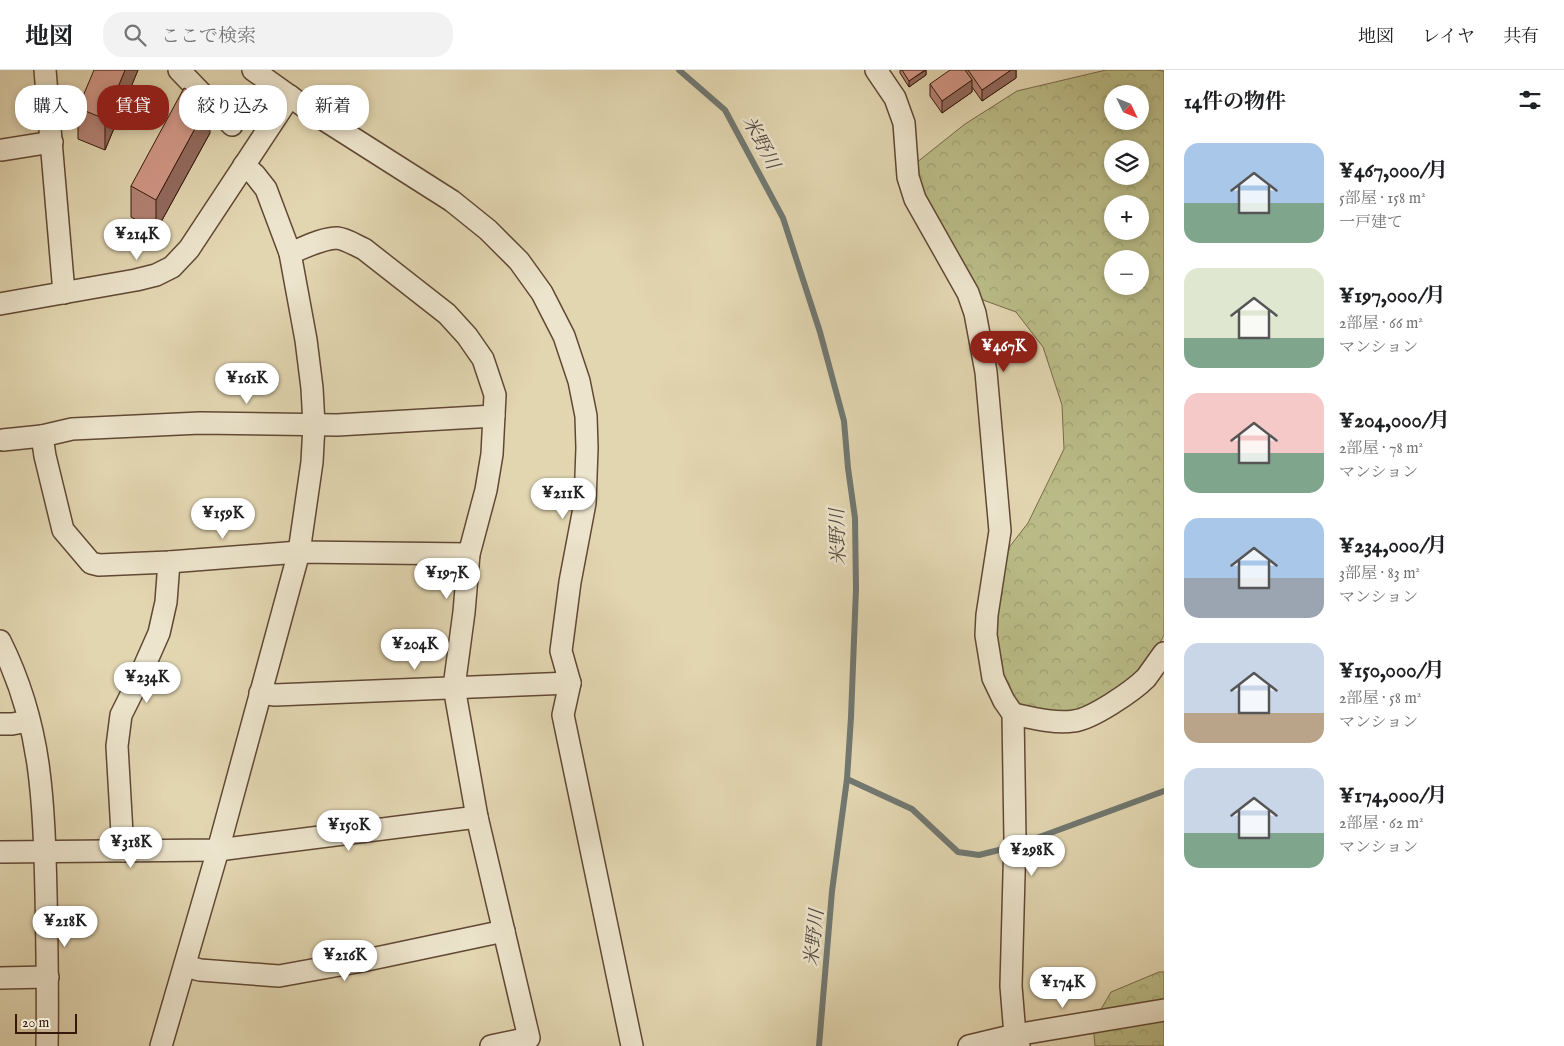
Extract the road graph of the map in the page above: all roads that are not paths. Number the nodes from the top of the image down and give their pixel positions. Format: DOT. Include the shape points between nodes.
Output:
graph roads {
  1 [pos="45,70"];
  2 [pos="179,70"];
  3 [pos="253,70"];
  4 [pos="876,70"];
  5 [pos="193,85"];
  6 [pos="290,96"];
  7 [pos="52,142"];
  8 [pos="2,150"];
  9 [pos="244,166"];
  10 [pos="290,253"];
  11 [pos="64,293"];
  12 [pos="0,304"];
  13 [pos="494,416"];
  14 [pos="314,424"];
  15 [pos="42,436"];
  16 [pos="3,440"];
  17 [pos="299,552"];
  18 [pos="469,554"];
  19 [pos="169,562"];
  20 [pos="0,641"];
  21 [pos="1164,653"];
  22 [pos="570,683"];
  23 [pos="454,687"];
  24 [pos="260,693"];
  25 [pos="1013,714"];
  26 [pos="29,721"];
  27 [pos="0,724"];
  28 [pos="477,817"];
  29 [pos="123,850"];
  30 [pos="218,850"];
  31 [pos="44,851"];
  32 [pos="0,852"];
  33 [pos="504,931"];
  34 [pos="185,966"];
  35 [pos="48,977"];
  36 [pos="0,978"];
  37 [pos="1164,1010"];
  38 [pos="1017,1041"];
  39 [pos="530,1042"];
  40 [pos="47,1046"];
  41 [pos="161,1046"];
  42 [pos="491,1046"];
  43 [pos="632,1046"];
  44 [pos="969,1046"];
  1 -- 7 [label="street"];
  2 -- 5 [label="street"];
  3 -- 6 [label="street"];
  4 -- 25 [label="street" via="895,98 904,123 908,177 915,199 968,292 975,314 986,372 1000,530 986,636 993,678"];
  6 -- 9 [label="street"];
  6 -- 22 [label="street" via="452,201 488,230 519,262 542,293 564,336 579,381 586,416 585,502 561,650"];
  7 -- 8 [label="street"];
  7 -- 11 [label="street"];
  9 -- 10 [label="street" via="266,188"];
  9 -- 11 [label="street" via="189,249 172,266 156,275"];
  10 -- 13 [label="street" via="337,238 364,249 392,270 447,314 467,336 483,359 489,376 495,395"];
  10 -- 14 [label="street" via="306,340"];
  11 -- 12 [label="street"];
  13 -- 14 [label="street"];
  13 -- 18 [label="street" via="486,490"];
  14 -- 15 [label="street" via="200,423 72,429"];
  14 -- 17 [label="street"];
  15 -- 16 [label="street"];
  15 -- 19 [label="street" via="63,530 91,563"];
  17 -- 18 [label="street"];
  17 -- 19 [label="street"];
  17 -- 24 [label="street"];
  18 -- 23 [label="street"];
  19 -- 29 [label="street" via="166,602 159,633 121,714 117,746"];
  20 -- 26 [label="street"];
  21 -- 25 [label="street" via="1146,678 1123,697 1075,722"];
  22 -- 23 [label="street"];
  22 -- 43 [label="street" via="563,715"];
  23 -- 24 [label="street"];
  23 -- 28 [label="street"];
  24 -- 30 [label="street"];
  25 -- 38 [label="street" via="1016,838 1011,986"];
  26 -- 27 [label="street"];
  26 -- 31 [label="street" via="38,764"];
  28 -- 30 [label="street"];
  28 -- 33 [label="street"];
  29 -- 30 [label="street"];
  29 -- 31 [label="street"];
  30 -- 34 [label="street"];
  31 -- 32 [label="street"];
  31 -- 35 [label="street"];
  33 -- 34 [label="street" via="279,976"];
  33 -- 39 [label="street"];
  34 -- 41 [label="street"];
  35 -- 36 [label="street"];
  35 -- 40 [label="street"];
  37 -- 38 [label="street"];
  38 -- 44 [label="street"];
  39 -- 42 [label="street"];
}
